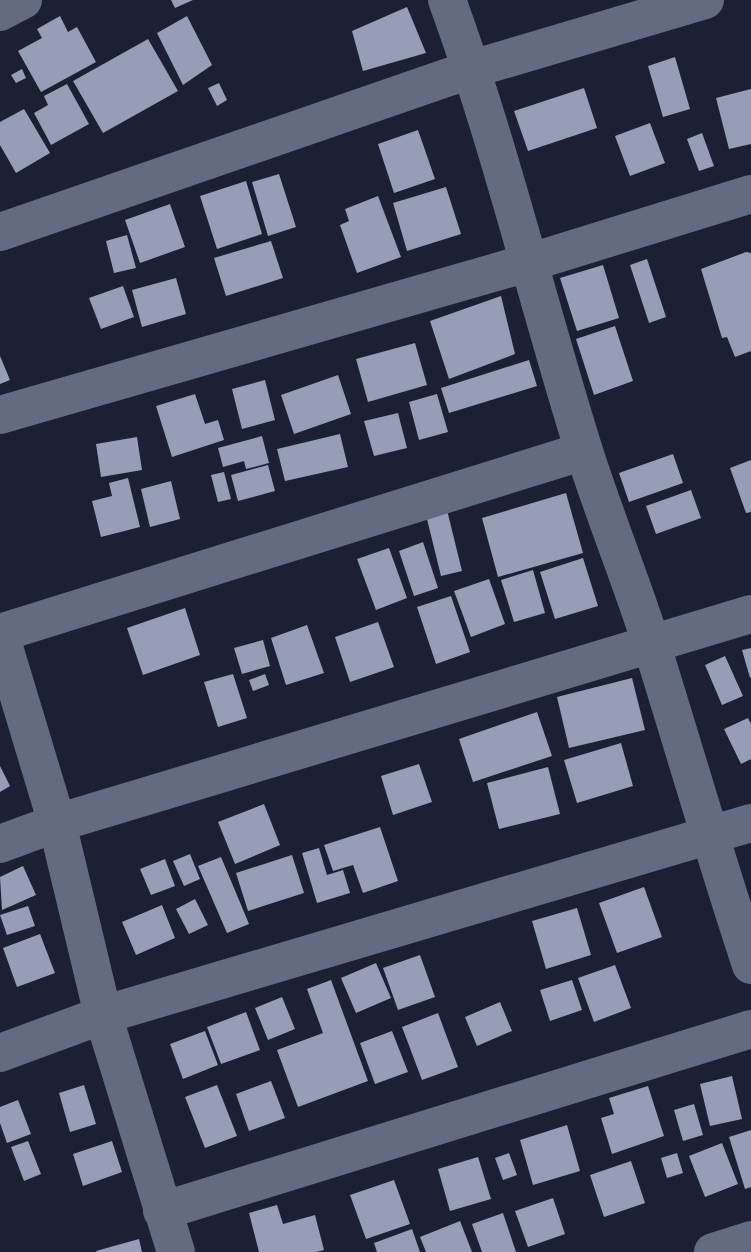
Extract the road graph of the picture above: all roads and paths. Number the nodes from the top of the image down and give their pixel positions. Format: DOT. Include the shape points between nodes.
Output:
graph roads {
  1 [pos="23,0"];
  2 [pos="447,0"];
  3 [pos="705,0"];
  4 [pos="0,12"];
  5 [pos="472,69"];
  6 [pos="751,194"];
  7 [pos="0,232"];
  8 [pos="531,262"];
  9 [pos="0,415"];
  10 [pos="584,451"];
  11 [pos="751,614"];
  12 [pos="0,634"];
  13 [pos="651,644"];
  14 [pos="57,822"];
  15 [pos="751,823"];
  16 [pos="709,836"];
  17 [pos="0,844"];
  18 [pos="751,965"];
  19 [pos="103,1016"];
  20 [pos="751,1029"];
  21 [pos="0,1053"];
  22 [pos="162,1211"];
  23 [pos="751,1240"];
  24 [pos="176,1252"];
  25 [pos="713,1252"];
  1 -- 4 [label="street"];
  2 -- 5 [label="street"];
  3 -- 5 [label="street"];
  5 -- 7 [label="street"];
  5 -- 8 [label="street"];
  6 -- 8 [label="street"];
  8 -- 9 [label="street"];
  8 -- 10 [label="street"];
  10 -- 12 [label="street"];
  10 -- 13 [label="street"];
  11 -- 13 [label="street"];
  12 -- 14 [label="street"];
  13 -- 14 [label="street"];
  13 -- 16 [label="street"];
  14 -- 17 [label="street"];
  14 -- 19 [label="street"];
  15 -- 16 [label="street"];
  16 -- 18 [label="street"];
  16 -- 19 [label="street"];
  19 -- 21 [label="street"];
  19 -- 22 [label="street"];
  20 -- 22 [label="street"];
  22 -- 24 [label="street"];
  23 -- 25 [label="street"];
}
